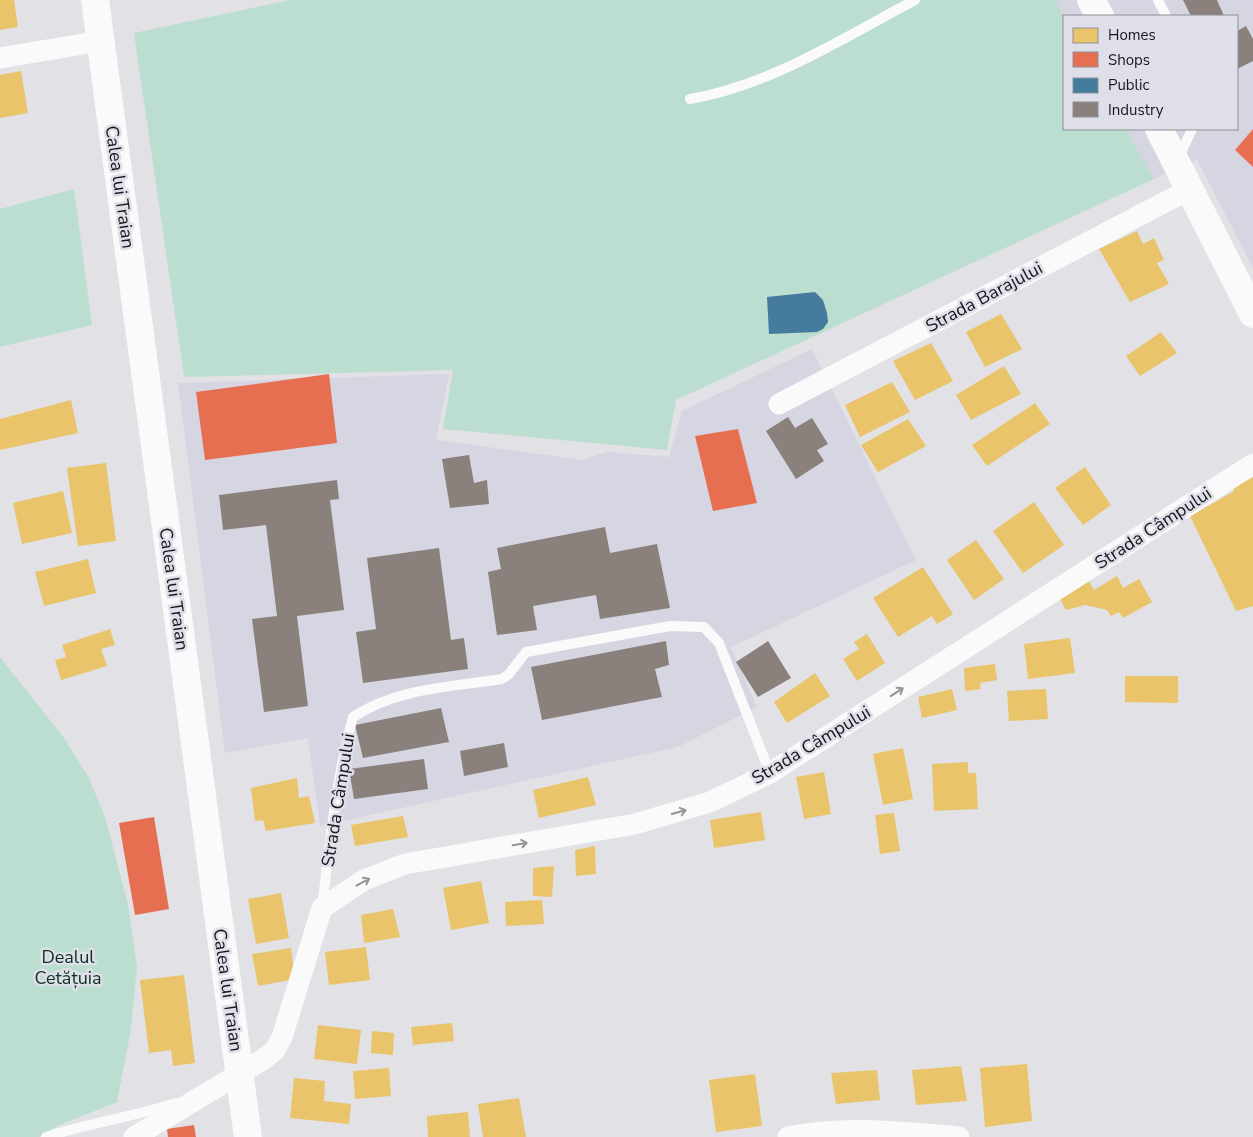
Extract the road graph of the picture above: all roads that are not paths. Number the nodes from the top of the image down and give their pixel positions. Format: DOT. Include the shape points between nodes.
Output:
graph roads {
  1 [pos="95,0"];
  2 [pos="915,0"];
  3 [pos="1091,0"];
  4 [pos="1158,0"];
  5 [pos="1099,15"];
  6 [pos="1166,15"];
  7 [pos="101,41"];
  8 [pos="0,58"];
  9 [pos="690,99"];
  10 [pos="1160,130"];
  11 [pos="1192,130"];
  12 [pos="1176,163"];
  13 [pos="1190,189"];
  14 [pos="1253,314"];
  15 [pos="778,404"];
  16 [pos="1253,464"];
  17 [pos="770,773"];
  18 [pos="322,908"];
  19 [pos="239,1072"];
  20 [pos="212,1091"];
  21 [pos="46,1137"];
  22 [pos="134,1137"];
  23 [pos="248,1137"];
  24 [pos="788,1137"];
  25 [pos="959,1137"];
  1 -- 7 [label="main road, Calea lui Traian"];
  2 -- 9 [label="lane" via="792,65 720,94"];
  3 -- 5 [label="main road"];
  4 -- 6 [label="lane"];
  7 -- 8 [label="street"];
  7 -- 19 [label="main road, Calea lui Traian"];
  10 -- 12 [label="main road"];
  11 -- 12 [label="lane"];
  12 -- 13 [label="main road"];
  13 -- 14 [label="main road"];
  13 -- 15 [label="street, Strada Barajului"];
  17 -- 16 [label="street, Strada Câmpului, one-way"];
  18 -- 17 [label="street, Strada Câmpului, one-way" via="364,880 405,864 635,824 710,802"];
  17 -- 18 [label="lane, Strada Câmpului" via="719,643 704,627 686,625 526,652 502,679 393,697 368,706 353,717 332,818"];
  18 -- 19 [label="street, Strada Câmpului" via="282,1037 275,1050 264,1059"];
  19 -- 20 [label="street, Strada Câmpului"];
  19 -- 23 [label="main road, Calea lui Traian"];
  20 -- 21 [label="lane" via="148,1112"];
  20 -- 22 [label="street, Strada Câmpului"];
  24 -- 25 [label="street" via="816,1131 876,1130"];
}
